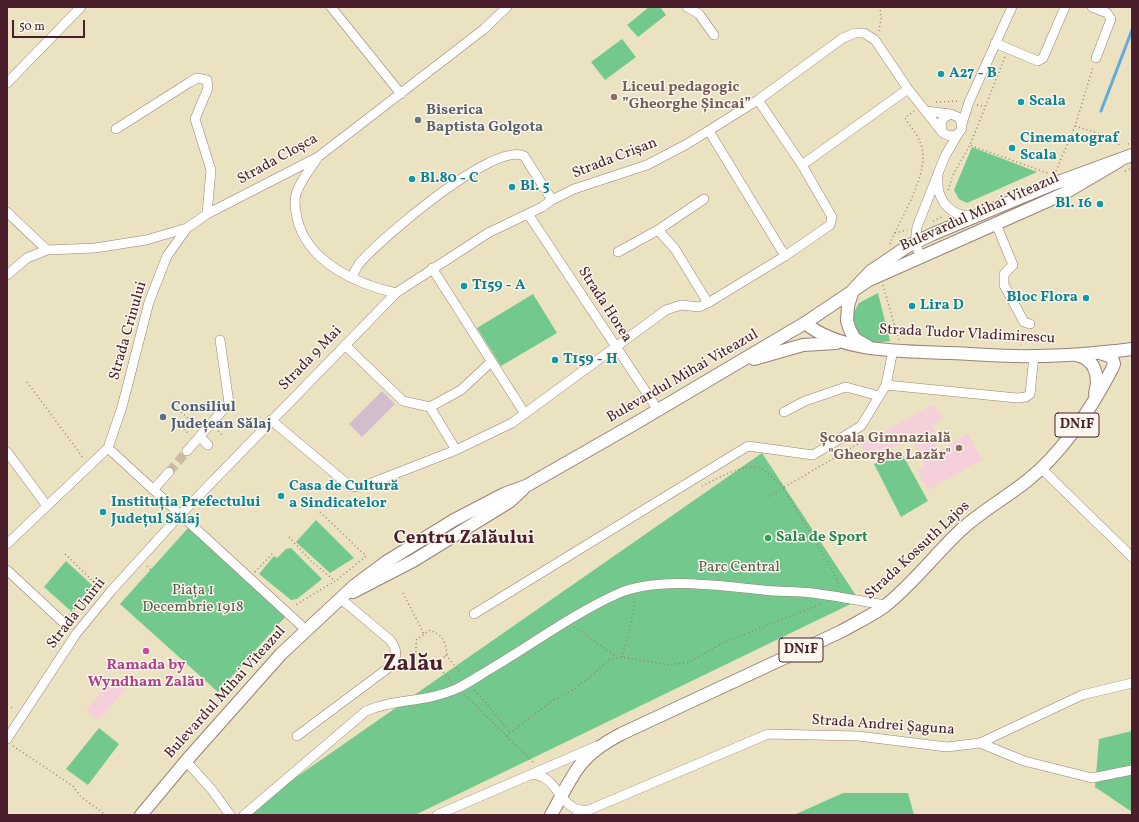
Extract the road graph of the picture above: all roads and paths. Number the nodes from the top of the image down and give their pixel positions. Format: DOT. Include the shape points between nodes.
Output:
graph roads {
  1 [pos="82,7"];
  2 [pos="331,7"];
  3 [pos="508,7"];
  4 [pos="687,7"];
  5 [pos="880,7"];
  6 [pos="1012,7"];
  7 [pos="1066,7"];
  8 [pos="1092,7"];
  9 [pos="714,35"];
  10 [pos="875,40"];
  11 [pos="995,43"];
  12 [pos="1008,49"];
  13 [pos="1096,58"];
  14 [pos="7,83"];
  15 [pos="908,89"];
  16 [pos="401,94"];
  17 [pos="758,100"];
  18 [pos="970,102"];
  19 [pos="926,111"];
  20 [pos="953,115"];
  21 [pos="905,118"];
  22 [pos="962,124"];
  23 [pos="1075,126"];
  24 [pos="116,129"];
  25 [pos="709,132"];
  26 [pos="944,133"];
  27 [pos="958,134"];
  28 [pos="1132,142"];
  29 [pos="970,145"];
  30 [pos="1132,155"];
  31 [pos="945,156"];
  32 [pos="318,157"];
  33 [pos="1119,161"];
  34 [pos="802,165"];
  35 [pos="1063,170"];
  36 [pos="939,172"];
  37 [pos="1056,172"];
  38 [pos="948,191"];
  39 [pos="704,199"];
  40 [pos="552,200"];
  41 [pos="7,212"];
  42 [pos="207,214"];
  43 [pos="528,214"];
  44 [pos="983,214"];
  45 [pos="996,224"];
  46 [pos="187,228"];
  47 [pos="658,230"];
  48 [pos="895,233"];
  49 [pos="915,242"];
  50 [pos="47,250"];
  51 [pos="618,252"];
  52 [pos="785,256"];
  53 [pos="921,257"];
  54 [pos="432,268"];
  55 [pos="7,275"];
  56 [pos="352,277"];
  57 [pos="888,281"];
  58 [pos="853,290"];
  59 [pos="396,293"];
  60 [pos="708,303"];
  61 [pos="805,324"];
  62 [pos="1030,324"];
  63 [pos="220,340"];
  64 [pos="845,343"];
  65 [pos="345,345"];
  66 [pos="896,346"];
  67 [pos="615,347"];
  68 [pos="869,347"];
  69 [pos="1132,350"];
  70 [pos="1100,353"];
  71 [pos="1075,355"];
  72 [pos="1034,356"];
  73 [pos="492,362"];
  74 [pos="729,369"];
  75 [pos="1107,378"];
  76 [pos="27,382"];
  77 [pos="886,385"];
  78 [pos="879,396"];
  79 [pos="430,407"];
  80 [pos="1090,407"];
  81 [pos="658,410"];
  82 [pos="181,412"];
  83 [pos="784,412"];
  84 [pos="525,414"];
  85 [pos="271,420"];
  86 [pos="175,421"];
  87 [pos="200,436"];
  88 [pos="865,443"];
  89 [pos="208,445"];
  90 [pos="108,448"];
  91 [pos="456,450"];
  92 [pos="187,451"];
  93 [pos="7,452"];
  94 [pos="89,466"];
  95 [pos="1042,469"];
  96 [pos="169,472"];
  97 [pos="697,488"];
  98 [pos="783,488"];
  99 [pos="153,490"];
  100 [pos="766,498"];
  101 [pos="47,506"];
  102 [pos="320,512"];
  103 [pos="180,515"];
  104 [pos="289,536"];
  105 [pos="7,544"];
  106 [pos="274,553"];
  107 [pos="65,554"];
  108 [pos="1132,557"];
  109 [pos="7,570"];
  110 [pos="250,578"];
  111 [pos="335,581"];
  112 [pos="95,582"];
  113 [pos="636,589"];
  114 [pos="111,591"];
  115 [pos="402,593"];
  116 [pos="340,598"];
  117 [pos="841,598"];
  118 [pos="886,605"];
  119 [pos="285,611"];
  120 [pos="474,614"];
  121 [pos="566,621"];
  122 [pos="65,623"];
  123 [pos="305,629"];
  124 [pos="424,634"];
  125 [pos="446,655"];
  126 [pos="622,657"];
  127 [pos="618,658"];
  128 [pos="433,661"];
  129 [pos="468,682"];
  130 [pos="1132,683"];
  131 [pos="458,688"];
  132 [pos="511,732"];
  133 [pos="297,736"];
  134 [pos="506,736"];
  135 [pos="7,739"];
  136 [pos="7,742"];
  137 [pos="606,742"];
  138 [pos="980,743"];
  139 [pos="186,761"];
  140 [pos="538,766"];
  141 [pos="1132,770"];
  142 [pos="529,775"];
  143 [pos="561,796"];
  144 [pos="587,810"];
  145 [pos="106,815"];
  146 [pos="141,815"];
  147 [pos="230,815"];
  148 [pos="244,815"];
  149 [pos="437,815"];
  150 [pos="551,815"];
  151 [pos="577,815"];
  1 -- 14 [label="street"];
  2 -- 16 [label="street"];
  3 -- 16 [label="street, Strada Cloșca"];
  4 -- 9 [label="street" via="699,14"];
  5 -- 10 [label="path" via="881,19"];
  6 -- 11 [label="street"];
  7 -- 12 [label="street" via="1043,58 1038,61"];
  8 -- 13 [label="street" via="1107,13 1111,19"];
  10 -- 15 [label="street"];
  10 -- 17 [label="street, Strada Crișan" via="864,33 855,33 843,38"];
  11 -- 12 [label="street"];
  11 -- 18 [label="street"];
  12 -- 29 [label="path"];
  13 -- 23 [label="path"];
  15 -- 19 [label="street"];
  15 -- 34 [label="street"];
  16 -- 32 [label="street, Strada Cloșca"];
  17 -- 25 [label="street, Strada Crișan"];
  17 -- 34 [label="street"];
  18 -- 20 [label="street"];
  18 -- 22 [label="street"];
  19 -- 20 [label="street"];
  19 -- 26 [label="street"];
  20 -- 22 [label="street" via="960,118"];
  20 -- 26 [label="street" via="945,116 941,122"];
  21 -- 48 [label="path" via="921,143 923,165 910,204"];
  22 -- 27 [label="street"];
  23 -- 28 [label="path" via="1113,138 1121,147"];
  23 -- 37 [label="path"];
  24 -- 42 [label="street" via="197,78 207,80 208,88 195,119 211,170"];
  25 -- 40 [label="street, Strada Crișan" via="647,165 574,189"];
  25 -- 52 [label="street"];
  26 -- 27 [label="street" via="952,136"];
  26 -- 31 [label="street"];
  27 -- 31 [label="street"];
  29 -- 37 [label="path" via="1051,174"];
  29 -- 38 [label="path" via="953,175"];
  30 -- 33 [label="main road, Bulevardul Mihai Viteazul"];
  31 -- 36 [label="street"];
  32 -- 42 [label="street, Strada Cloșca"];
  32 -- 56 [label="street" via="297,192 294,205 299,228 309,244 328,264"];
  33 -- 44 [label="main road, Bulevardul Mihai Viteazul" via="1053,184"];
  33 -- 45 [label="main road, Bulevardul Mihai Viteazul" via="1077,186"];
  34 -- 52 [label="street" via="832,217 830,225"];
  35 -- 37 [label="path"];
  36 -- 44 [label="street" via="937,185 940,194 953,213 968,216"];
  36 -- 49 [label="street" via="917,227"];
  39 -- 47 [label="street"];
  40 -- 43 [label="street, Strada Crișan"];
  40 -- 56 [label="street" via="524,156 512,154 477,168 417,211 372,250 358,265"];
  41 -- 50 [label="street"];
  42 -- 46 [label="street, Strada Cloșca"];
  43 -- 54 [label="street, Strada Crișan" via="488,233"];
  43 -- 67 [label="street, Strada Horea"];
  44 -- 49 [label="main road, Bulevardul Mihai Viteazul"];
  45 -- 53 [label="main road, Bulevardul Mihai Viteazul"];
  45 -- 62 [label="street" via="1013,265 1004,274 1004,285 1024,322"];
  46 -- 50 [label="street, Strada Cloșca" via="146,240 110,246"];
  46 -- 90 [label="street, Strada Crinului" via="168,256 149,302 122,407"];
  47 -- 51 [label="street"];
  47 -- 60 [label="street" via="675,249"];
  49 -- 53 [label="street"];
  49 -- 58 [label="main road, Bulevardul Mihai Viteazul" via="871,271"];
  50 -- 55 [label="street, Strada Cloșca" via="27,258"];
  52 -- 60 [label="street"];
  53 -- 58 [label="main road, Bulevardul Mihai Viteazul" via="868,280"];
  54 -- 59 [label="street, Strada Crișan"];
  54 -- 73 [label="street"];
  56 -- 59 [label="street"];
  57 -- 66 [label="path" via="882,285"];
  58 -- 61 [label="main road, Bulevardul Mihai Viteazul"];
  58 -- 68 [label="main road" via="848,312 850,330 855,339"];
  59 -- 65 [label="street, Strada 9 Mai"];
  60 -- 67 [label="street" via="699,307 681,305 666,310"];
  61 -- 64 [label="main road, Strada Tudor Vladimirescu" via="817,333"];
  61 -- 74 [label="main road, Bulevardul Mihai Viteazul"];
  63 -- 87 [label="street" via="229,404"];
  64 -- 68 [label="main road, Strada Tudor Vladimirescu"];
  64 -- 74 [label="main road" via="797,346"];
  65 -- 79 [label="street" via="403,401"];
  65 -- 85 [label="street, Strada 9 Mai"];
  66 -- 68 [label="main road, Strada Tudor Vladimirescu"];
  66 -- 72 [label="main road, Strada Tudor Vladimirescu"];
  66 -- 77 [label="street"];
  67 -- 81 [label="street, Strada Horea"];
  67 -- 84 [label="street"];
  69 -- 70 [label="main road, Strada Tudor Vladimirescu"];
  69 -- 75 [label="main road, Strada Kossuth Lajos / DN1F" via="1121,359"];
  70 -- 71 [label="main road, Strada Tudor Vladimirescu"];
  70 -- 75 [label="main road, Strada Kossuth Lajos" via="1110,355 1114,362"];
  71 -- 72 [label="main road, Strada Tudor Vladimirescu"];
  71 -- 80 [label="main road, Strada Kossuth Lajos" via="1089,361 1096,371 1096,389"];
  72 -- 77 [label="street" via="1030,394 1026,397"];
  73 -- 79 [label="street" via="461,390"];
  73 -- 84 [label="street"];
  74 -- 81 [label="main road, Bulevardul Mihai Viteazul"];
  75 -- 80 [label="main road, Strada Kossuth Lajos / DN1F"];
  76 -- 94 [label="path"];
  77 -- 78 [label="street"];
  78 -- 83 [label="street" via="846,387 805,401"];
  78 -- 120 [label="street" via="861,426 813,455 748,446"];
  79 -- 91 [label="street"];
  80 -- 95 [label="main road, Strada Kossuth Lajos / DN1F"];
  81 -- 116 [label="main road, Bulevardul Mihai Viteazul" via="526,486 489,501 410,547 371,571"];
  82 -- 87 [label="path"];
  84 -- 91 [label="street" via="495,433"];
  85 -- 91 [label="street" via="352,487 364,486"];
  85 -- 103 [label="street, Strada 9 Mai"];
  86 -- 87 [label="path"];
  87 -- 89 [label="street"];
  87 -- 92 [label="street"];
  88 -- 98 [label="path" via="863,441"];
  90 -- 94 [label="street"];
  90 -- 99 [label="street"];
  93 -- 101 [label="street"];
  94 -- 101 [label="street"];
  95 -- 108 [label="street"];
  95 -- 118 [label="main road, Strada Kossuth Lajos / DN1F" via="962,530"];
  96 -- 99 [label="street"];
  97 -- 98 [label="path" via="739,469 758,467"];
  98 -- 100 [label="path"];
  98 -- 117 [label="path" via="831,567"];
  99 -- 103 [label="street"];
  101 -- 105 [label="street"];
  102 -- 111 [label="path" via="366,556"];
  103 -- 110 [label="street"];
  103 -- 114 [label="street, Strada Unirii"];
  104 -- 111 [label="path"];
  106 -- 110 [label="path"];
  107 -- 112 [label="path"];
  109 -- 122 [label="street"];
  110 -- 119 [label="street"];
  111 -- 119 [label="path"];
  112 -- 114 [label="path"];
  112 -- 122 [label="path"];
  113 -- 117 [label="street" via="666,584 719,586 811,593"];
  113 -- 121 [label="street" via="618,594"];
  113 -- 126 [label="path" via="632,619"];
  114 -- 135 [label="street, Strada Unirii" via="76,634"];
  115 -- 124 [label="path"];
  116 -- 123 [label="main road, Bulevardul Mihai Viteazul"];
  116 -- 133 [label="street" via="390,640 395,646 395,660 391,666"];
  117 -- 118 [label="street"];
  117 -- 126 [label="path" via="726,642 689,662 669,665"];
  118 -- 137 [label="main road, Strada Kossuth Lajos / DN1F" via="840,632"];
  119 -- 123 [label="street"];
  121 -- 127 [label="path"];
  121 -- 129 [label="street" via="514,656"];
  123 -- 139 [label="main road, Bulevardul Mihai Viteazul"];
  124 -- 125 [label="path" via="430,630 441,635 445,642"];
  124 -- 128 [label="path" via="416,640 416,652 424,659"];
  125 -- 128 [label="path" via="441,660"];
  125 -- 129 [label="path"];
  126 -- 127 [label="path"];
  127 -- 132 [label="path" via="608,660 573,690 552,701"];
  128 -- 131 [label="path"];
  129 -- 131 [label="street"];
  129 -- 132 [label="path"];
  130 -- 138 [label="street, Strada Andrei Șaguna" via="1082,694"];
  131 -- 134 [label="path"];
  131 -- 148 [label="street" via="427,699 400,701 366,712"];
  132 -- 134 [label="path"];
  134 -- 140 [label="path"];
  136 -- 145 [label="path" via="73,786 81,797"];
  137 -- 142 [label="street"];
  137 -- 143 [label="main road, Strada Kossuth Lajos / DN1F" via="583,759"];
  138 -- 141 [label="street" via="1024,761 1092,778"];
  138 -- 144 [label="street, Strada Andrei Șaguna" via="947,747 858,736 768,734"];
  139 -- 146 [label="main road, Bulevardul Mihai Viteazul"];
  139 -- 147 [label="street"];
  142 -- 143 [label="street" via="543,777"];
  142 -- 149 [label="street"];
  143 -- 144 [label="street" via="572,808"];
  143 -- 150 [label="main road, Strada Kossuth Lajos / DN1F"];
  144 -- 151 [label="street, Strada Andrei Șaguna"];
}
